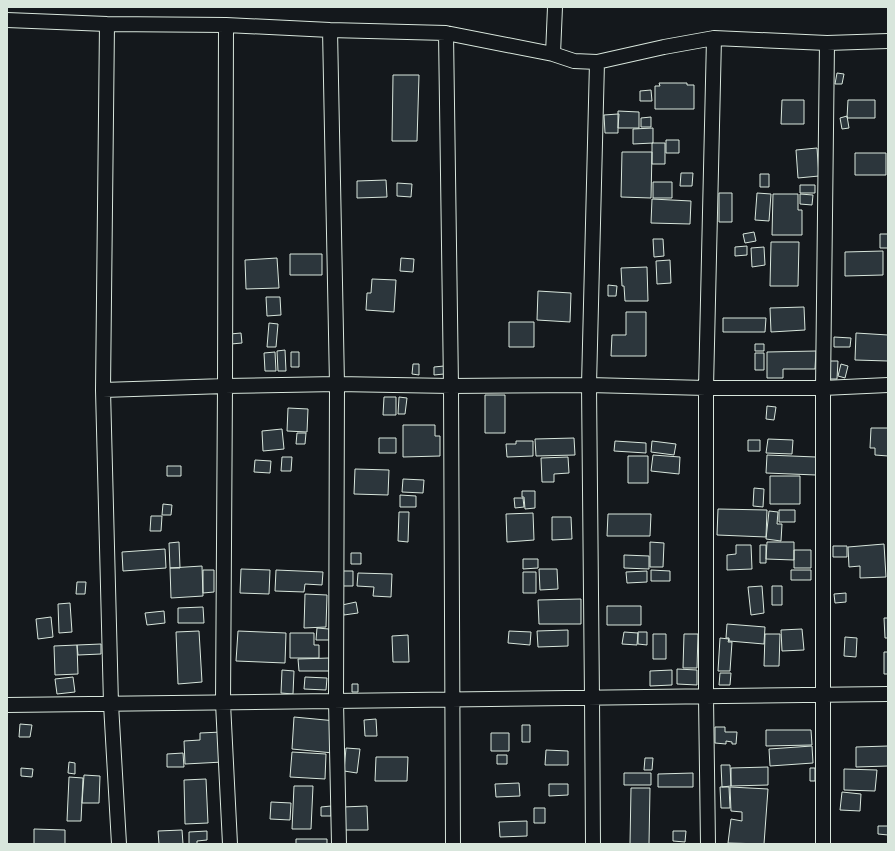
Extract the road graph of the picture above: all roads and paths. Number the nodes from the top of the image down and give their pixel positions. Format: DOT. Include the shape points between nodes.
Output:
graph roads {
  1 [pos="555,7"];
  2 [pos="7,20"];
  3 [pos="107,24"];
  4 [pos="226,25"];
  5 [pos="330,30"];
  6 [pos="446,33"];
  7 [pos="714,38"];
  8 [pos="888,41"];
  9 [pos="827,43"];
  10 [pos="553,54"];
  11 [pos="597,62"];
  12 [pos="338,384"];
  13 [pos="589,385"];
  14 [pos="888,385"];
  15 [pos="225,386"];
  16 [pos="451,386"];
  17 [pos="706,388"];
  18 [pos="823,388"];
  19 [pos="103,390"];
  20 [pos="888,694"];
  21 [pos="822,695"];
  22 [pos="706,697"];
  23 [pos="592,698"];
  24 [pos="453,700"];
  25 [pos="336,701"];
  26 [pos="223,703"];
  27 [pos="111,704"];
  28 [pos="7,705"];
  29 [pos="118,844"];
  30 [pos="230,844"];
  31 [pos="339,844"];
  32 [pos="453,844"];
  33 [pos="593,844"];
  34 [pos="708,844"];
  35 [pos="823,844"];
  1 -- 10 [label="street"];
  2 -- 3 [label="street"];
  3 -- 4 [label="street"];
  3 -- 19 [label="street"];
  4 -- 5 [label="street"];
  4 -- 15 [label="street"];
  5 -- 6 [label="street"];
  5 -- 12 [label="street"];
  6 -- 10 [label="street"];
  6 -- 16 [label="street"];
  7 -- 9 [label="street"];
  7 -- 11 [label="street"];
  7 -- 17 [label="street"];
  8 -- 9 [label="street"];
  9 -- 18 [label="street"];
  10 -- 11 [label="street" via="574,61"];
  11 -- 13 [label="street"];
  12 -- 15 [label="street"];
  12 -- 16 [label="street"];
  12 -- 25 [label="street"];
  13 -- 16 [label="street"];
  13 -- 17 [label="street"];
  13 -- 23 [label="street"];
  14 -- 18 [label="street"];
  15 -- 19 [label="street"];
  15 -- 26 [label="street"];
  16 -- 24 [label="street"];
  17 -- 18 [label="street"];
  17 -- 22 [label="street"];
  18 -- 21 [label="street"];
  19 -- 27 [label="street"];
  20 -- 21 [label="street"];
  21 -- 22 [label="street"];
  21 -- 35 [label="street"];
  22 -- 23 [label="street"];
  22 -- 34 [label="street"];
  23 -- 24 [label="street"];
  23 -- 33 [label="street"];
  24 -- 25 [label="street"];
  24 -- 32 [label="street"];
  25 -- 26 [label="street"];
  25 -- 31 [label="street"];
  26 -- 27 [label="street"];
  26 -- 30 [label="street"];
  27 -- 28 [label="street"];
  27 -- 29 [label="street"];
}
